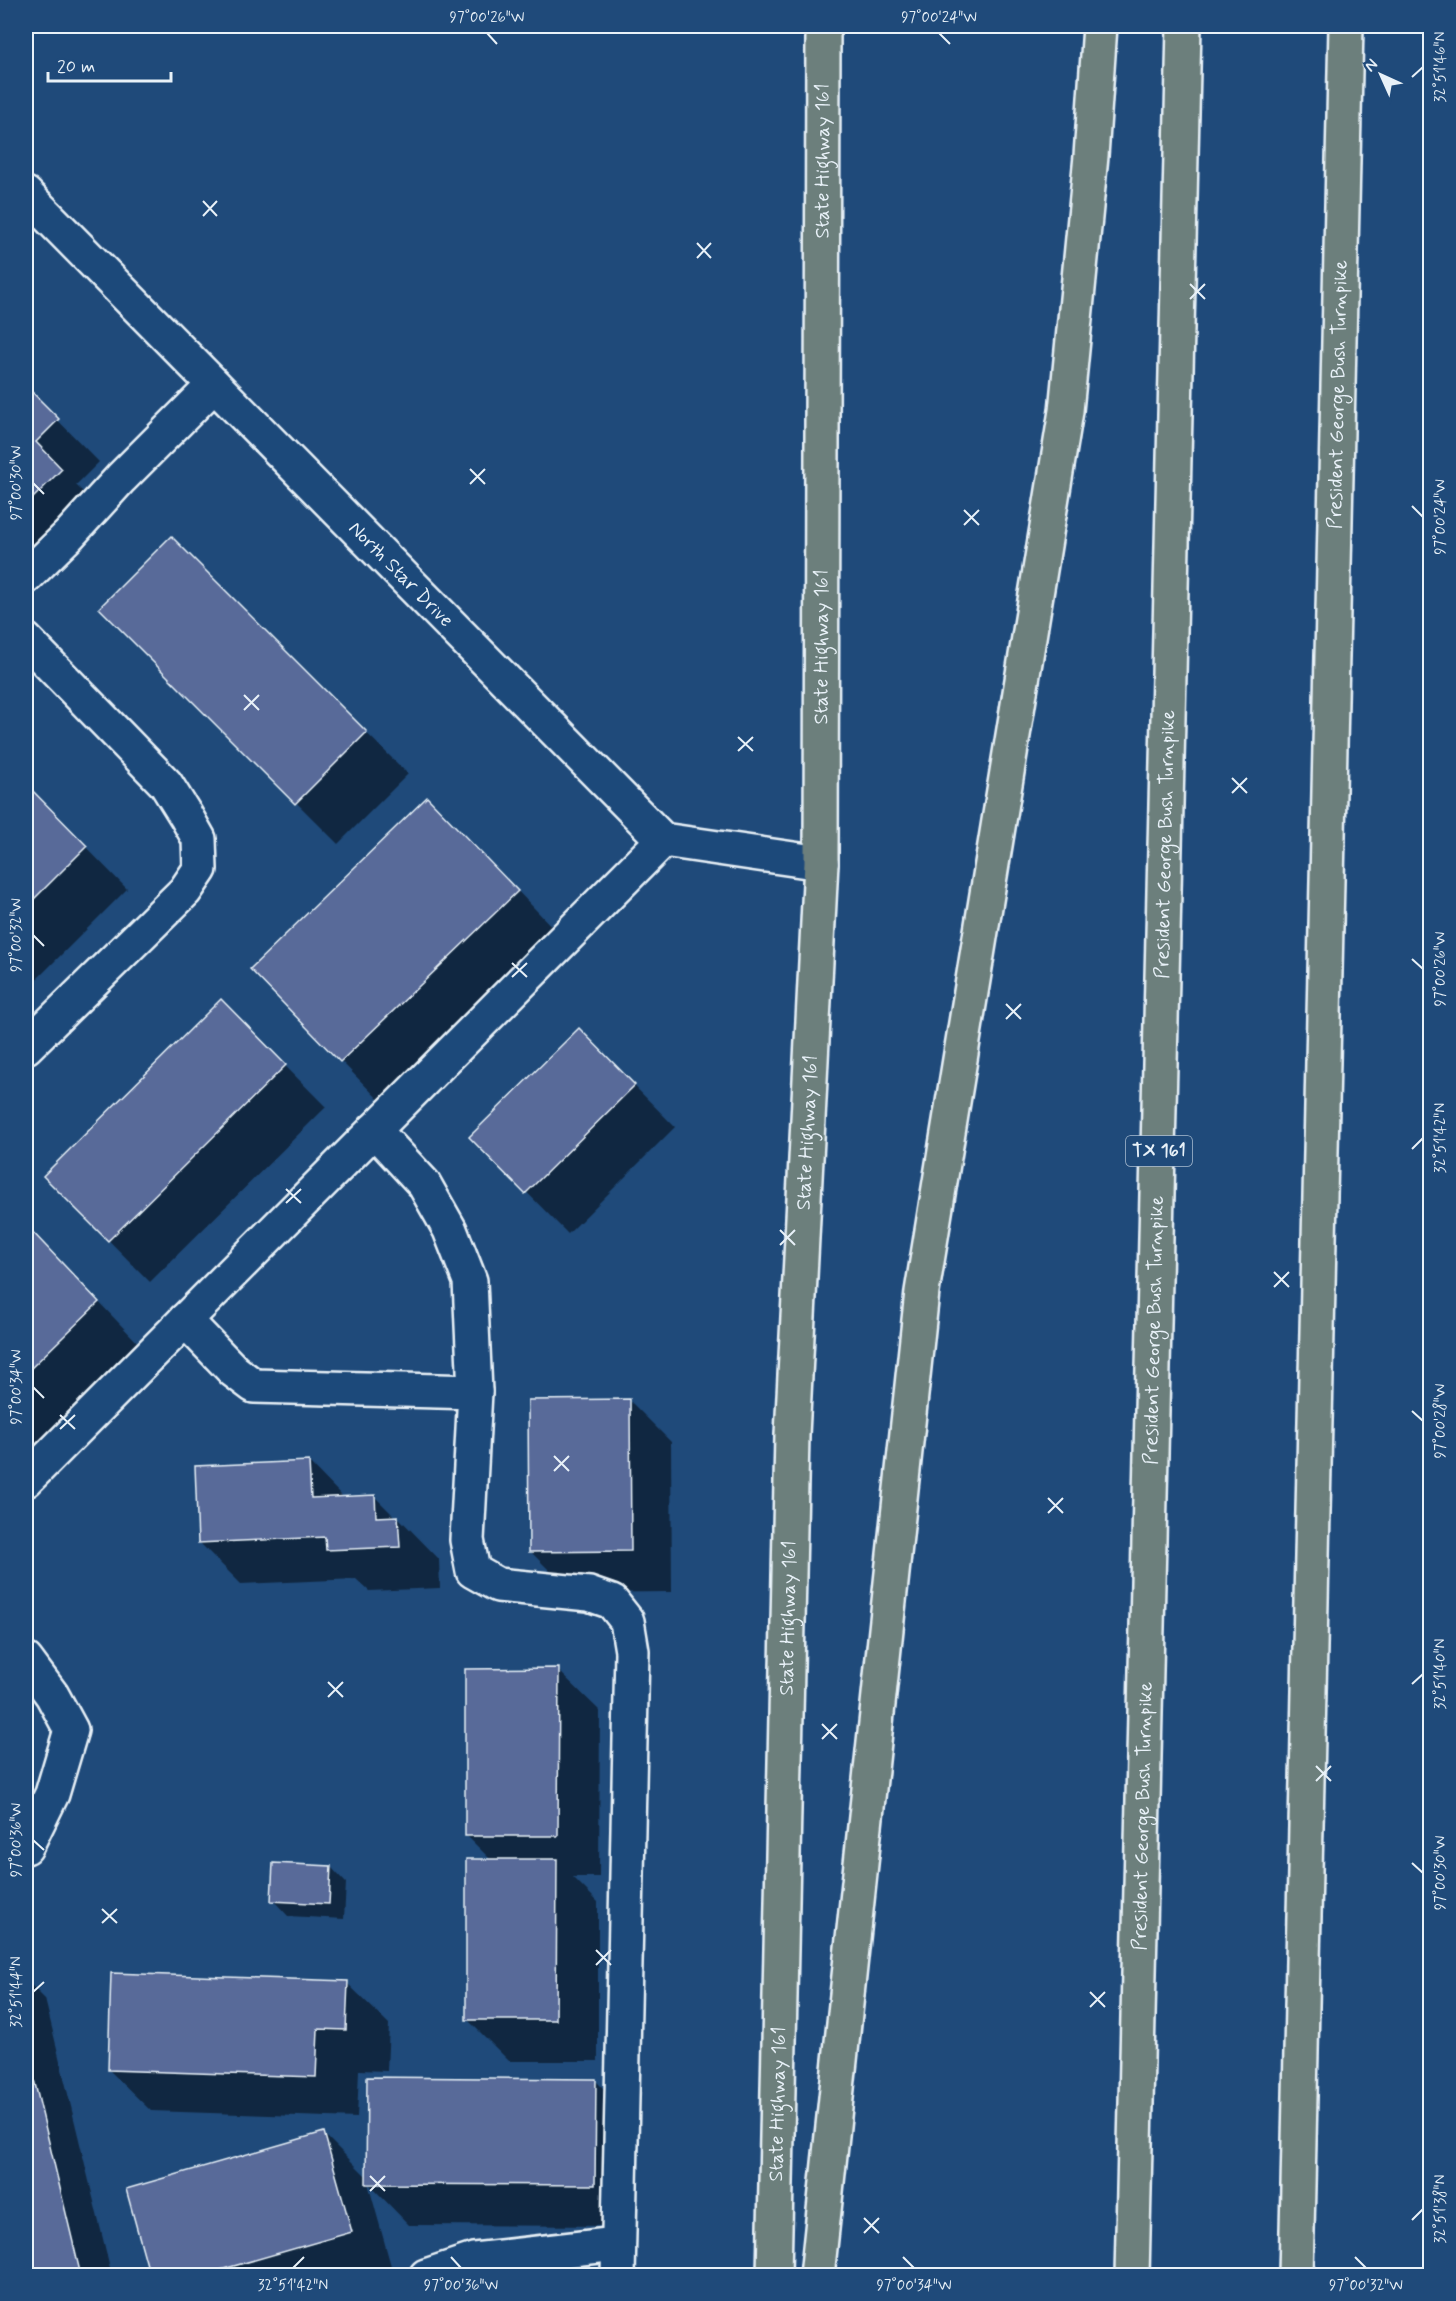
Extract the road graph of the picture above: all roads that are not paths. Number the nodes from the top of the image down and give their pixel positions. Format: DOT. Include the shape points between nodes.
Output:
graph roads {
  1 [pos="823,26"];
  2 [pos="1100,26"];
  3 [pos="1184,26"];
  4 [pos="1346,26"];
  5 [pos="26,194"];
  6 [pos="214,385"];
  7 [pos="26,577"];
  8 [pos="26,640"];
  9 [pos="663,840"];
  10 [pos="821,863"];
  11 [pos="26,1047"];
  12 [pos="374,1130"];
  13 [pos="185,1320"];
  14 [pos="475,1392"];
  15 [pos="26,1480"];
  16 [pos="26,1660"];
  17 [pos="26,1847"];
  18 [pos="618,2260"];
  19 [pos="426,2276"];
  20 [pos="774,2276"];
  21 [pos="817,2276"];
  22 [pos="1132,2276"];
  23 [pos="1296,2276"];
  1 -- 10 [label="main road, State Highway 161"];
  2 -- 21 [label="main road" via="1066,411 922,1292"];
  3 -- 22 [label="main road, President George Bush Turnpike / TX 161"];
  4 -- 23 [label="main road, President George Bush Turnpike"];
  5 -- 6 [label="street, North Star Drive"];
  6 -- 7 [label="street"];
  6 -- 9 [label="street, North Star Drive"];
  8 -- 11 [label="street" via="165,784 199,839 200,869 185,891"];
  9 -- 10 [label="street"];
  9 -- 12 [label="street"];
  10 -- 20 [label="main road, State Highway 161" via="792,1435"];
  12 -- 13 [label="street"];
  12 -- 14 [label="street" via="424,1184 450,1230 470,1281"];
  13 -- 14 [label="street" via="254,1386"];
  13 -- 15 [label="street"];
  14 -- 18 [label="street" via="467,1540 473,1571 498,1585 589,1594 612,1602 627,1621 632,1651"];
  16 -- 17 [label="street" via="71,1730 52,1794"];
  18 -- 19 [label="street" via="474,2260"];
}
